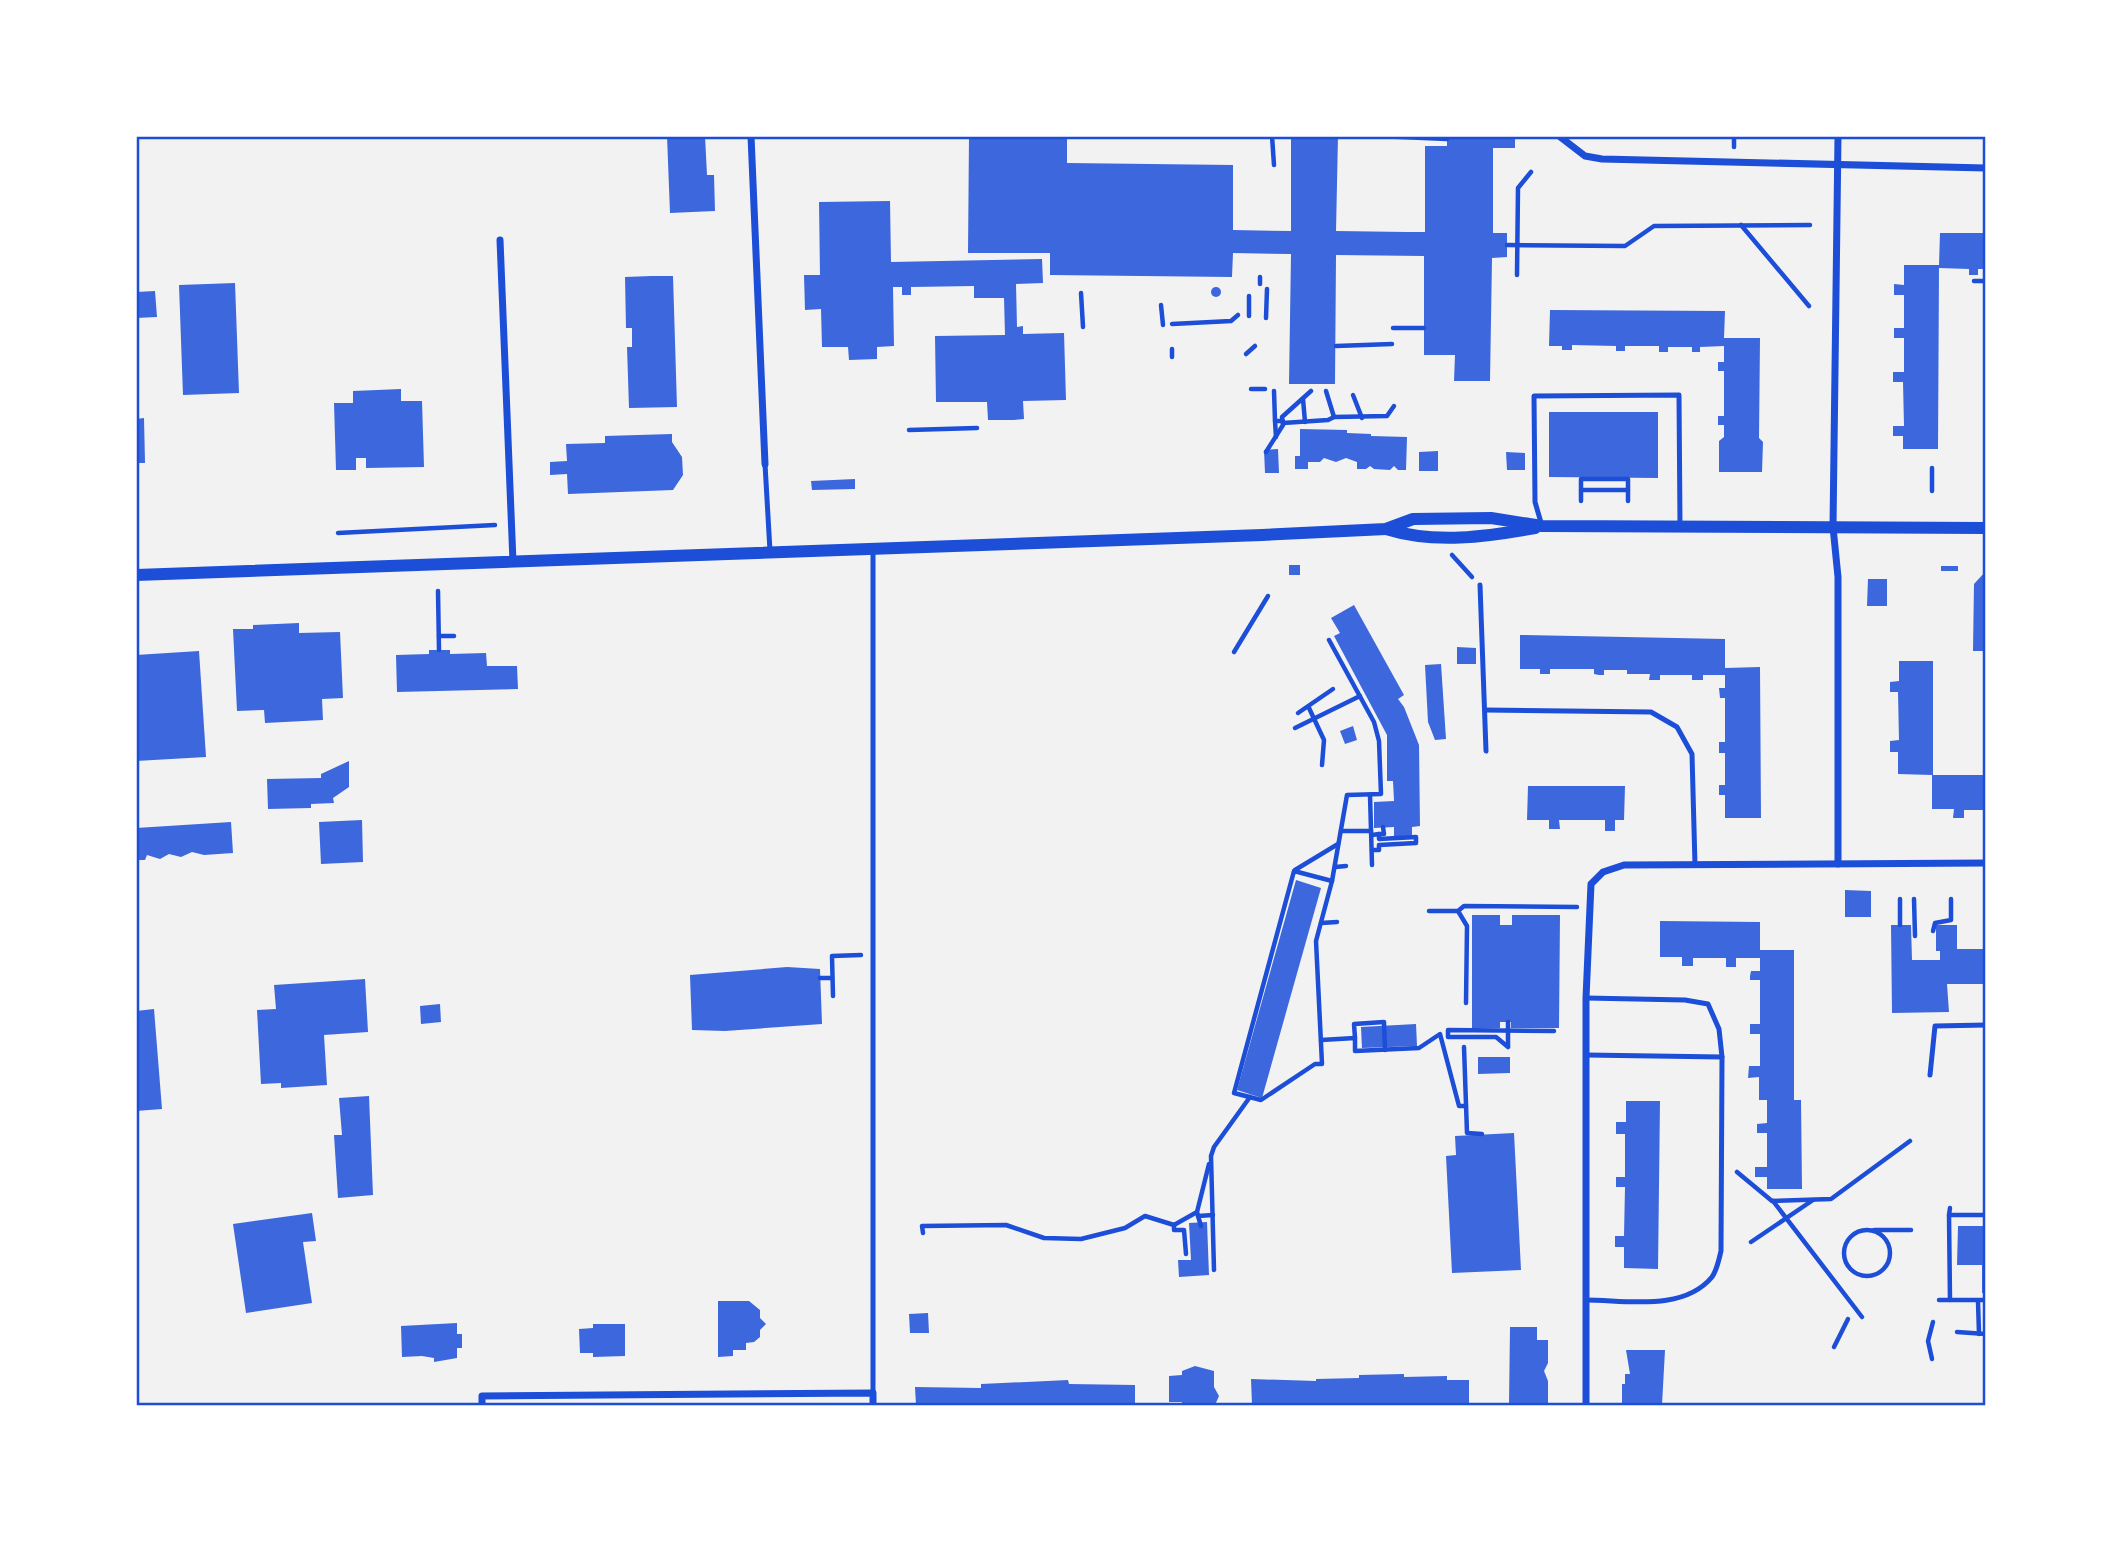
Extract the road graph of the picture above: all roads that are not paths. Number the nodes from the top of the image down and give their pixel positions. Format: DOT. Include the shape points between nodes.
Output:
graph roads {
  1 [pos="751,136"];
  2 [pos="1559,136"];
  3 [pos="1839,136"];
  4 [pos="1838,164"];
  5 [pos="1986,168"];
  6 [pos="500,240"];
  7 [pos="765,464"];
  8 [pos="1542,526"];
  9 [pos="1680,526"];
  10 [pos="1833,527"];
  11 [pos="1986,528"];
  12 [pos="1386,529"];
  13 [pos="873,549"];
  14 [pos="770,554"];
  15 [pos="513,562"];
  16 [pos="136,575"];
  17 [pos="1480,585"];
  18 [pos="1485,710"];
  19 [pos="1486,751"];
  20 [pos="1986,863"];
  21 [pos="1838,864"];
  22 [pos="1695,865"];
  23 [pos="1586,998"];
  24 [pos="1986,1025"];
  25 [pos="1586,1055"];
  26 [pos="1722,1057"];
  27 [pos="1930,1074"];
  28 [pos="1586,1300"];
  29 [pos="873,1393"];
  30 [pos="482,1405"];
  31 [pos="873,1405"];
  32 [pos="1587,1405"];
  1 -- 7 [label="street"];
  2 -- 4 [label="street" via="1585,156 1602,159"];
  3 -- 4 [label="street"];
  4 -- 5 [label="street"];
  4 -- 10 [label="street"];
  6 -- 15 [label="street"];
  7 -- 14 [label="lane"];
  8 -- 9 [label="street"];
  8 -- 9 [label="lane" via="1535,502 1534,396 1679,395"];
  8 -- 12 [label="street" via="1491,536 1413,537"];
  8 -- 12 [label="street" via="1491,518 1449,518 1413,519"];
  9 -- 10 [label="street"];
  10 -- 11 [label="street"];
  10 -- 21 [label="street" via="1838,577"];
  12 -- 13 [label="street"];
  13 -- 14 [label="street"];
  13 -- 29 [label="lane"];
  14 -- 15 [label="street"];
  15 -- 16 [label="street"];
  17 -- 18 [label="lane"];
  18 -- 19 [label="lane"];
  18 -- 22 [label="lane" via="1651,712 1677,727 1692,754"];
  20 -- 21 [label="street"];
  21 -- 22 [label="street"];
  22 -- 23 [label="street" via="1624,865 1603,872 1591,884"];
  23 -- 25 [label="street"];
  23 -- 26 [label="lane" via="1708,1004 1719,1029"];
  24 -- 27 [label="lane" via="1935,1026"];
  25 -- 26 [label="lane"];
  25 -- 28 [label="street"];
  26 -- 28 [label="lane" via="1721,1251 1713,1276 1694,1292 1676,1299"];
  28 -- 32 [label="street"];
  29 -- 30 [label="street" via="482,1396"];
  29 -- 31 [label="street"];
}
